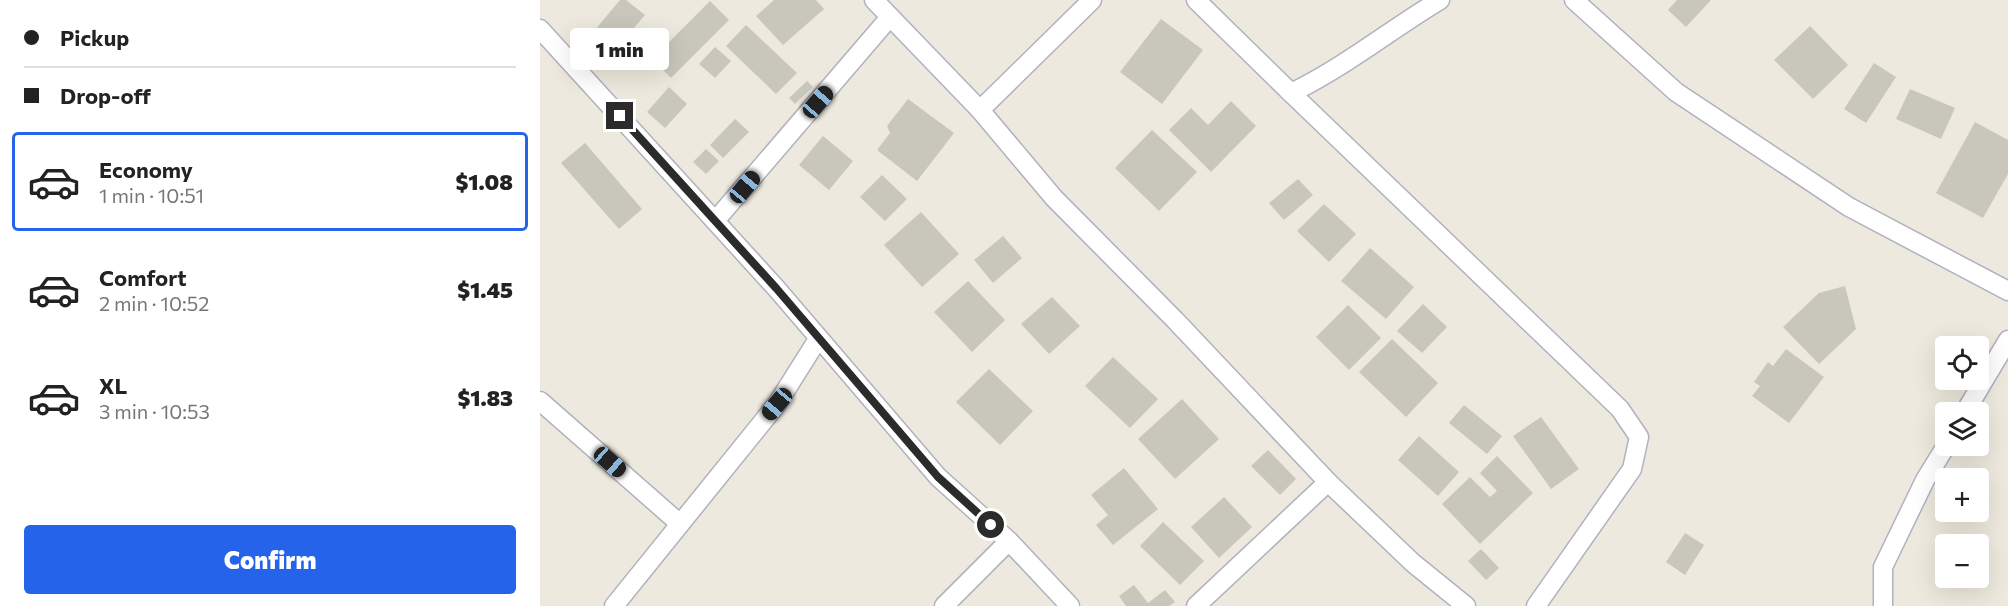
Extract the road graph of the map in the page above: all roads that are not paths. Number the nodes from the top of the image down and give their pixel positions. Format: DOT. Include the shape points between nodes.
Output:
graph roads {
  1 [pos="874,0"];
  2 [pos="1092,0"];
  3 [pos="1196,0"];
  4 [pos="1440,0"];
  5 [pos="1574,0"];
  6 [pos="891,17"];
  7 [pos="540,29"];
  8 [pos="1291,93"];
  9 [pos="980,110"];
  10 [pos="716,221"];
  11 [pos="2008,291"];
  12 [pos="818,339"];
  13 [pos="2008,340"];
  14 [pos="540,400"];
  15 [pos="1971,402"];
  16 [pos="1940,456"];
  17 [pos="1328,482"];
  18 [pos="679,523"];
  19 [pos="1009,541"];
  20 [pos="614,606"];
  21 [pos="944,606"];
  22 [pos="1070,606"];
  23 [pos="1196,606"];
  24 [pos="1466,606"];
  25 [pos="1536,606"];
  26 [pos="1883,606"];
  1 -- 6 [label="street"];
  2 -- 9 [label="street"];
  3 -- 8 [label="street"];
  4 -- 8 [label="street" via="1315,82"];
  5 -- 11 [label="street" via="1676,92 1849,207"];
  6 -- 9 [label="street"];
  6 -- 10 [label="street"];
  7 -- 10 [label="street"];
  8 -- 25 [label="street" via="1620,409 1639,437 1632,469"];
  9 -- 17 [label="street" via="1054,198"];
  10 -- 12 [label="street"];
  12 -- 18 [label="street" via="777,404"];
  12 -- 19 [label="street" via="938,477"];
  13 -- 15 [label="street"];
  14 -- 18 [label="street"];
  16 -- 26 [label="street" via="1883,567"];
  17 -- 23 [label="street"];
  17 -- 24 [label="street" via="1413,563"];
  18 -- 20 [label="street"];
  19 -- 21 [label="street"];
  19 -- 22 [label="street"];
}
